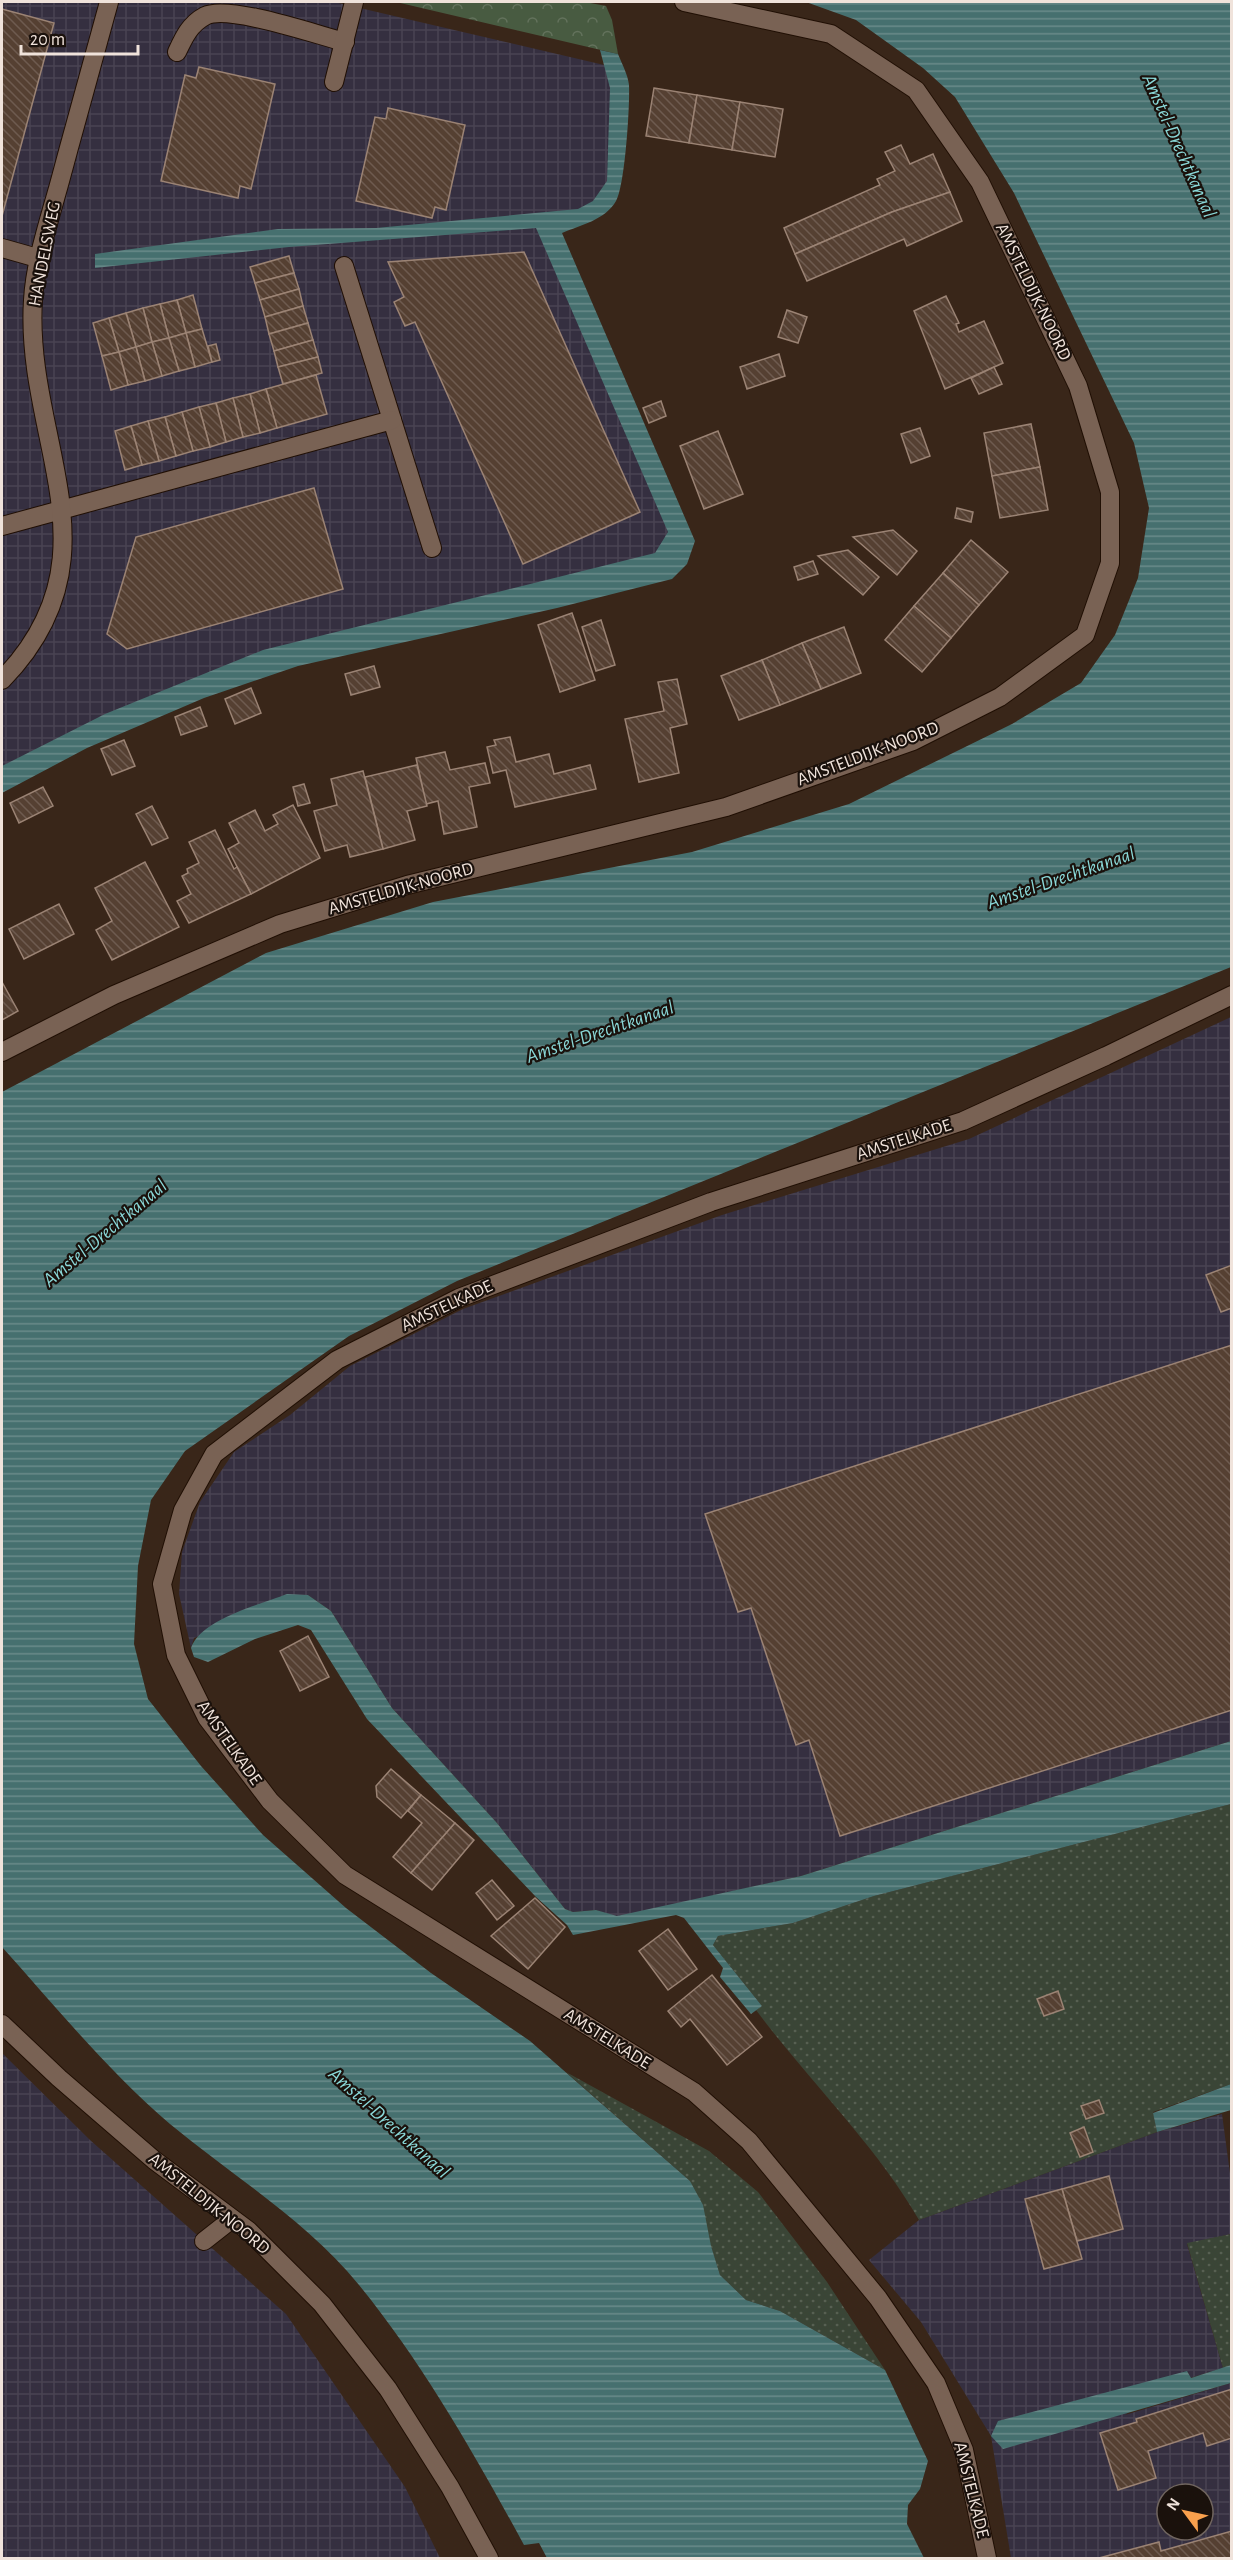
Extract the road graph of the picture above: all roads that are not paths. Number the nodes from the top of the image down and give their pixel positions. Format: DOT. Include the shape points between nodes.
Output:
graph roads {
  1 [pos="109,2"];
  2 [pos="354,2"];
  3 [pos="684,2"];
  4 [pos="345,42"];
  5 [pos="177,52"];
  6 [pos="334,82"];
  7 [pos="2,248"];
  8 [pos="41,258"];
  9 [pos="344,266"];
  10 [pos="392,420"];
  11 [pos="62,510"];
  12 [pos="2,526"];
  13 [pos="432,548"];
  14 [pos="2,680"];
  15 [pos="1232,995"];
  16 [pos="2,1052"];
  17 [pos="2,2024"];
  18 [pos="232,2218"];
  19 [pos="204,2241"];
  20 [pos="489,2559"];
  21 [pos="987,2559"];
  1 -- 8 [label="street, HANDELSWEG"];
  2 -- 4 [label="street"];
  3 -- 16 [label="street, AMSTELDIJK-NOORD" via="831,34 916,90 980,182 1078,386 1110,492 1110,563 1085,635 1000,697 913,741 726,807 407,885 279,924 114,995"];
  4 -- 5 [label="street" via="232,12 206,15 188,29"];
  4 -- 6 [label="street"];
  7 -- 8 [label="street"];
  8 -- 11 [label="street, HANDELSWEG" via="33,300 36,370"];
  9 -- 10 [label="street"];
  10 -- 11 [label="street"];
  10 -- 13 [label="street"];
  11 -- 12 [label="street"];
  11 -- 14 [label="street, HANDELSWEG" via="63,555 50,608 21,660"];
  15 -- 21 [label="street, AMSTELKADE" via="963,1120 711,1202 459,1298 337,1360 214,1454 183,1510 162,1584 176,1655 207,1718 270,1801 345,1875 694,2092 749,2141 878,2298 936,2383 964,2450"];
  17 -- 18 [label="street, AMSTELDIJK-NOORD" via="154,2160"];
  18 -- 19 [label="street"];
  18 -- 20 [label="street, AMSTELDIJK-NOORD" via="322,2304 388,2389 450,2487"];
}
